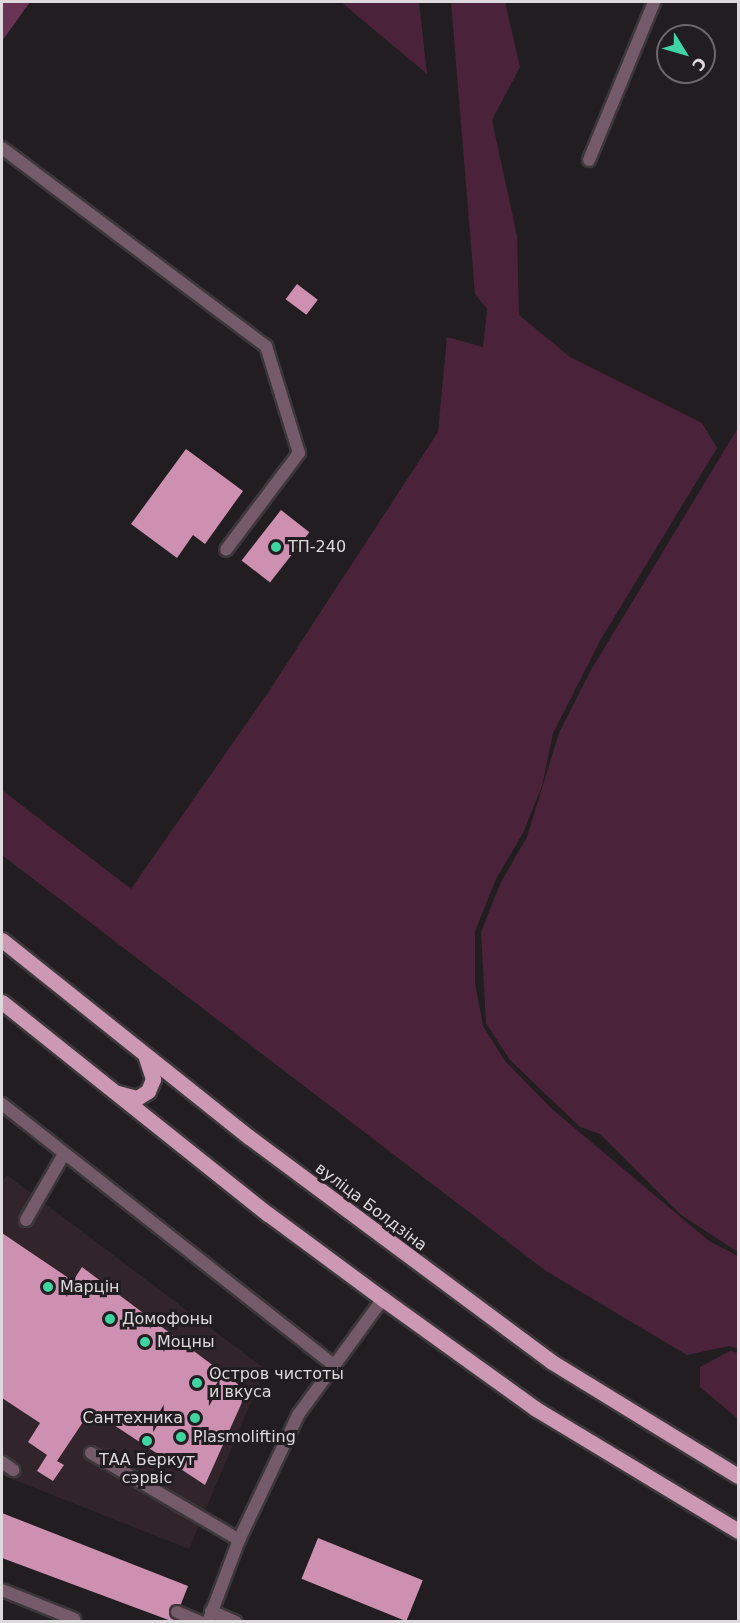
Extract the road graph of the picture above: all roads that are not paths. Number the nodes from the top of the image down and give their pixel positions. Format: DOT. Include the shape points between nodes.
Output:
graph roads {
  1 [pos="654,2"];
  2 [pos="2,148"];
  3 [pos="589,160"];
  4 [pos="226,550"];
  5 [pos="2,940"];
  6 [pos="2,1002"];
  7 [pos="146,1057"];
  8 [pos="115,1093"];
  9 [pos="2,1104"];
  10 [pos="64,1154"];
  11 [pos="26,1220"];
  12 [pos="383,1299"];
  13 [pos="332,1364"];
  14 [pos="91,1453"];
  15 [pos="2,1462"];
  16 [pos="13,1470"];
  17 [pos="738,1476"];
  18 [pos="738,1531"];
  19 [pos="239,1540"];
  20 [pos="2,1590"];
  21 [pos="177,1612"];
  22 [pos="209,1616"];
  23 [pos="74,1619"];
  24 [pos="201,1622"];
  25 [pos="236,1622"];
  1 -- 3 [label="lane"];
  2 -- 4 [label="lane" via="266,346 299,453"];
  5 -- 7 [label="main road, вуліца Болдзіна"];
  6 -- 8 [label="main road"];
  7 -- 8 [label="main road" via="153,1078 148,1091 137,1098"];
  7 -- 17 [label="main road, вуліца Болдзіна" via="342,1208 552,1362"];
  8 -- 12 [label="main road"];
  9 -- 10 [label="lane"];
  10 -- 11 [label="lane"];
  10 -- 13 [label="lane"];
  12 -- 13 [label="lane"];
  12 -- 18 [label="main road" via="536,1409"];
  13 -- 19 [label="lane" via="298,1415"];
  14 -- 19 [label="lane"];
  15 -- 16 [label="lane"];
  19 -- 22 [label="lane"];
  20 -- 23 [label="lane"];
  21 -- 24 [label="lane"];
  22 -- 25 [label="lane"];
}
